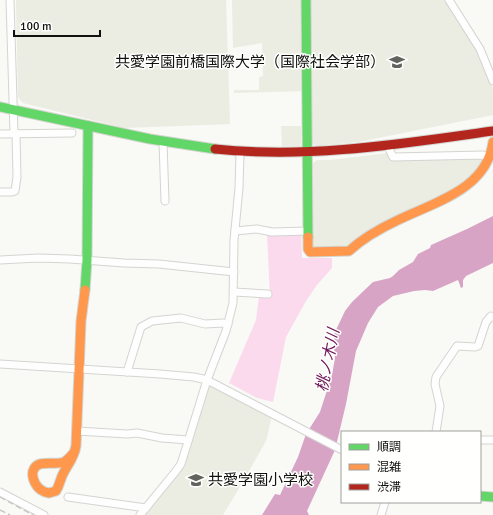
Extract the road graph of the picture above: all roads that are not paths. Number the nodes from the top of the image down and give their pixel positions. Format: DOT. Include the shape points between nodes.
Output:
graph roads {
  1 [pos="10,0"];
  2 [pos="306,0"];
  3 [pos="449,0"];
  4 [pos="493,81"];
  5 [pos="0,107"];
  6 [pos="12,109"];
  7 [pos="88,126"];
  8 [pos="493,131"];
  9 [pos="15,133"];
  10 [pos="72,133"];
  11 [pos="0,134"];
  12 [pos="163,142"];
  13 [pos="493,142"];
  14 [pos="387,145"];
  15 [pos="240,152"];
  16 [pos="308,154"];
  17 [pos="488,158"];
  18 [pos="0,192"];
  19 [pos="164,201"];
  20 [pos="308,231"];
  21 [pos="235,232"];
  22 [pos="0,260"];
  23 [pos="87,260"];
  24 [pos="234,272"];
  25 [pos="234,292"];
  26 [pos="268,294"];
  27 [pos="493,317"];
  28 [pos="228,324"];
  29 [pos="0,364"];
  30 [pos="79,369"];
  31 [pos="127,372"];
  32 [pos="207,380"];
  33 [pos="77,431"];
  34 [pos="436,431"];
  35 [pos="188,440"];
  36 [pos="481,440"];
  37 [pos="493,440"];
  38 [pos="341,449"];
  39 [pos="75,451"];
  40 [pos="0,492"];
  41 [pos="481,496"];
  42 [pos="68,497"];
  43 [pos="493,497"];
  44 [pos="385,503"];
  45 [pos="146,508"];
  46 [pos="44,515"];
  47 [pos="140,515"];
  48 [pos="381,515"];
  1 -- 6 [label="street"];
  2 -- 16 [label="street"];
  3 -- 4 [label="street" via="480,49"];
  5 -- 6 [label="street"];
  6 -- 7 [label="street"];
  6 -- 9 [label="street"];
  7 -- 12 [label="street"];
  7 -- 23 [label="street"];
  8 -- 14 [label="street"];
  9 -- 10 [label="street"];
  9 -- 11 [label="street"];
  9 -- 18 [label="street" via="15,191"];
  12 -- 15 [label="street"];
  12 -- 19 [label="street"];
  13 -- 17 [label="street"];
  14 -- 16 [label="street"];
  14 -- 17 [label="street" via="393,157 483,155"];
  15 -- 16 [label="street"];
  15 -- 21 [label="street"];
  16 -- 20 [label="street"];
  17 -- 20 [label="street" via="476,178 461,190 397,220 358,242 348,251 310,252"];
  20 -- 21 [label="street" via="272,232 257,229"];
  21 -- 24 [label="street"];
  22 -- 23 [label="street"];
  23 -- 24 [label="street"];
  23 -- 30 [label="street"];
  24 -- 25 [label="street"];
  25 -- 26 [label="street"];
  25 -- 28 [label="street"];
  27 -- 34 [label="street" via="486,322 478,346 458,346 437,373 435,384 440,408"];
  28 -- 31 [label="street" via="205,324 181,318 152,321 141,327"];
  28 -- 32 [label="street"];
  29 -- 30 [label="street"];
  30 -- 31 [label="street"];
  30 -- 33 [label="street"];
  31 -- 32 [label="street"];
  32 -- 35 [label="street"];
  32 -- 38 [label="street"];
  33 -- 35 [label="street" via="137,433"];
  33 -- 39 [label="street"];
  35 -- 45 [label="street" via="181,464"];
  36 -- 37 [label="street"];
  39 -- 39 [label="street" via="54,491 45,492 35,485 33,473 36,466 67,461"];
  40 -- 46 [label="street"];
  41 -- 43 [label="street"];
  42 -- 45 [label="street"];
  44 -- 48 [label="street"];
  45 -- 47 [label="street"];
}
